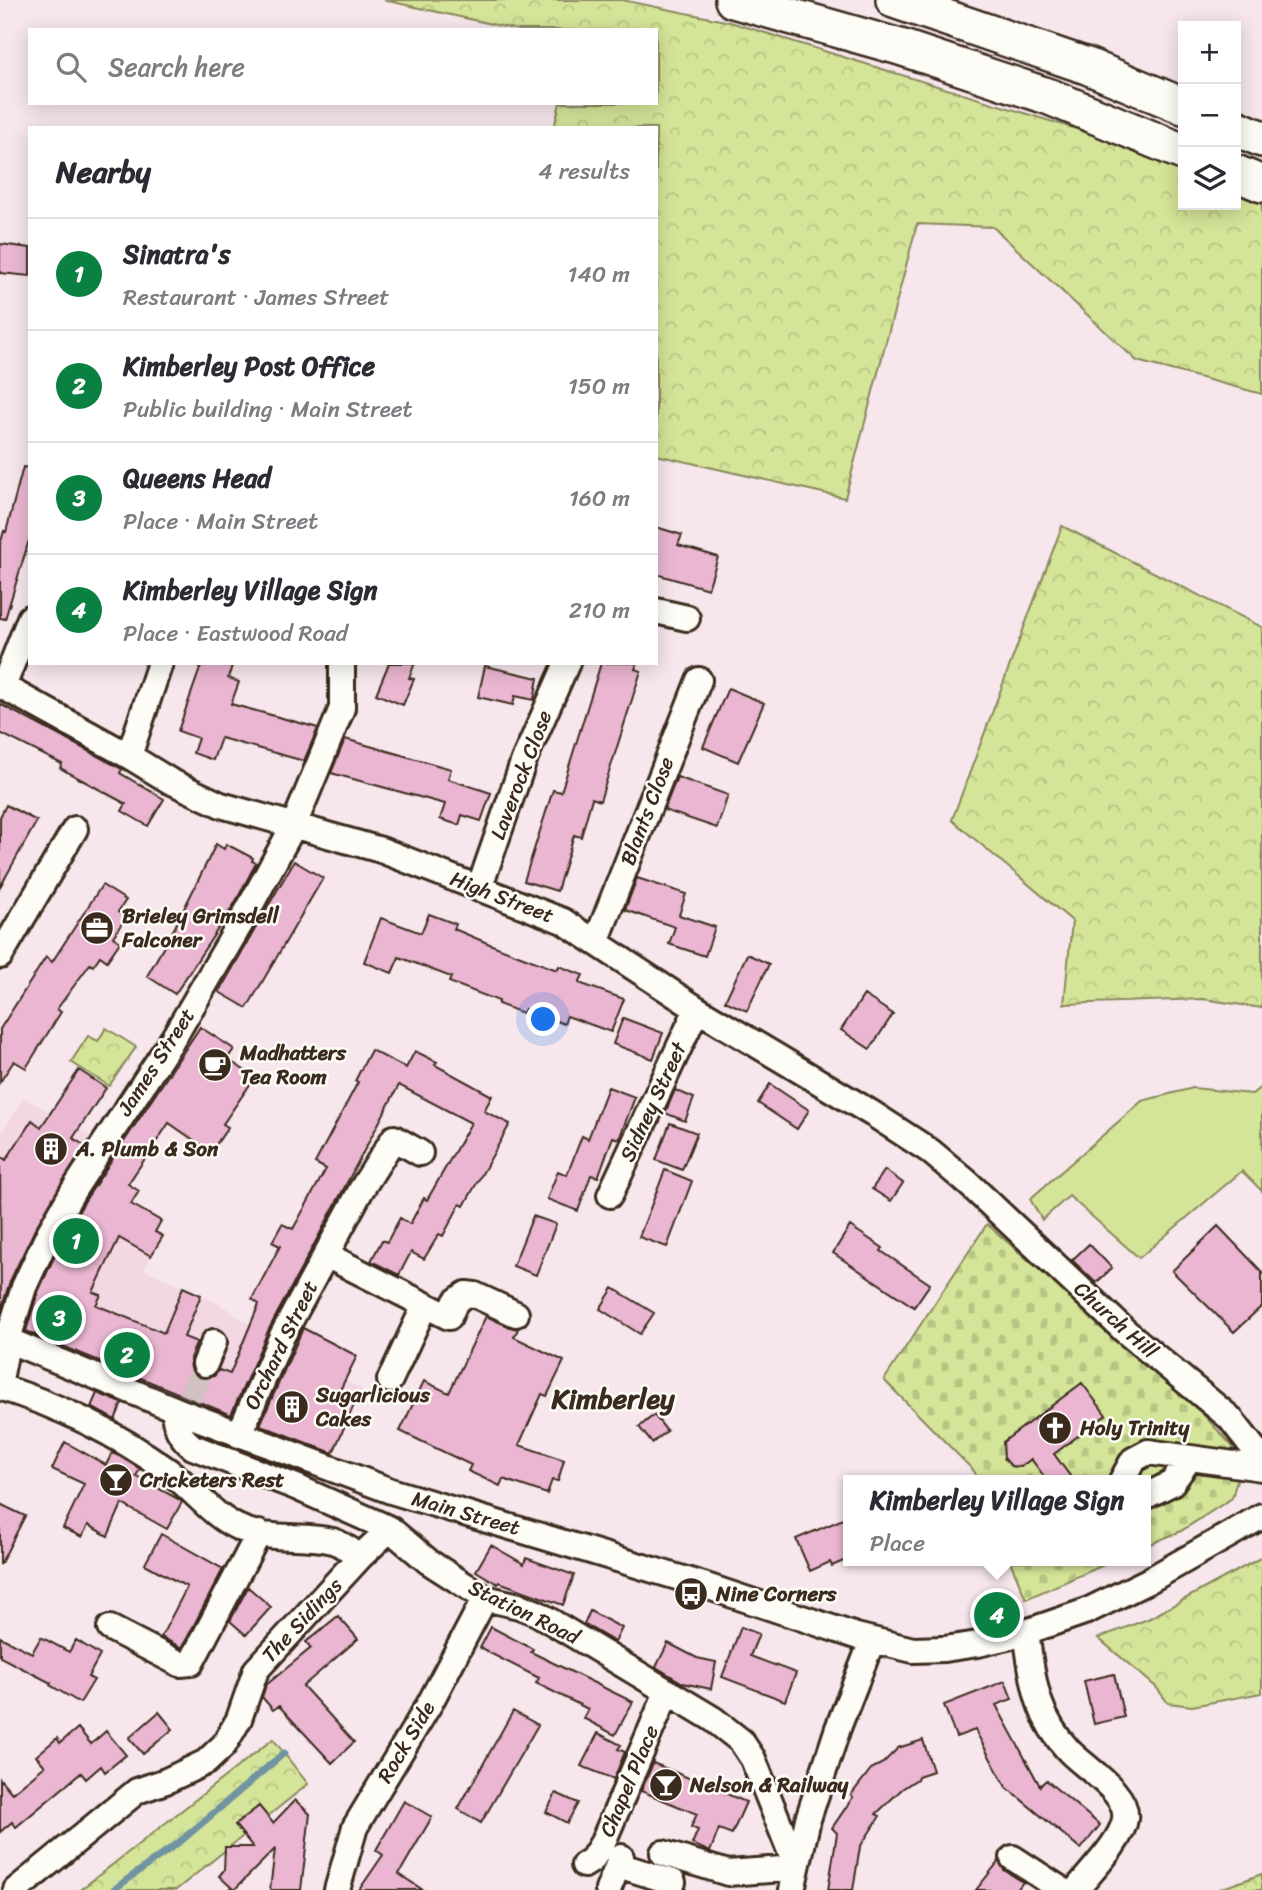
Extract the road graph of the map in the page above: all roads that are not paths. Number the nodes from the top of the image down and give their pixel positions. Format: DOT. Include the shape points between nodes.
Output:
graph roads {
  1 [pos="733,0"];
  2 [pos="894,0"];
  3 [pos="1178,104"];
  4 [pos="1241,130"];
  5 [pos="1262,139"];
  6 [pos="1178,150"];
  7 [pos="1241,175"];
  8 [pos="1262,184"];
  9 [pos="658,611"];
  10 [pos="687,618"];
  11 [pos="28,623"];
  12 [pos="159,665"];
  13 [pos="342,665"];
  14 [pos="566,665"];
  15 [pos="699,680"];
  16 [pos="1,686"];
  17 [pos="129,756"];
  18 [pos="294,825"];
  19 [pos="75,830"];
  20 [pos="478,889"];
  21 [pos="596,942"];
  22 [pos="0,956"];
  23 [pos="697,1009"];
  24 [pos="420,1153"];
  25 [pos="968,1182"];
  26 [pos="610,1195"];
  27 [pos="326,1255"];
  28 [pos="425,1305"];
  29 [pos="516,1314"];
  30 [pos="4,1338"];
  31 [pos="0,1380"];
  32 [pos="390,1380"];
  33 [pos="0,1387"];
  34 [pos="183,1407"];
  35 [pos="239,1435"];
  36 [pos="1190,1458"];
  37 [pos="1262,1459"];
  38 [pos="1262,1468"];
  39 [pos="1125,1475"];
  40 [pos="1151,1494"];
  41 [pos="1262,1516"];
  42 [pos="390,1529"];
  43 [pos="259,1534"];
  44 [pos="360,1557"];
  45 [pos="485,1598"];
  46 [pos="110,1628"];
  47 [pos="1026,1632"];
  48 [pos="872,1641"];
  49 [pos="667,1692"];
  50 [pos="663,1853"];
  51 [pos="1013,1858"];
  52 [pos="584,1866"];
  53 [pos="795,1879"];
  54 [pos="45,1881"];
  55 [pos="16,1890"];
  56 [pos="337,1890"];
  57 [pos="608,1890"];
  58 [pos="670,1890"];
  59 [pos="1062,1890"];
  60 [pos="1076,1890"];
  1 -- 6 [label="highway" via="900,47 1050,97"];
  2 -- 3 [label="highway" via="1087,66"];
  4 -- 5 [label="highway"];
  7 -- 8 [label="highway"];
  9 -- 10 [label="street"];
  11 -- 16 [label="street"];
  12 -- 17 [label="street"];
  13 -- 18 [label="street, James Street" via="342,708"];
  14 -- 20 [label="street, Laverock Close" via="524,760"];
  15 -- 21 [label="street, Blants Close"];
  16 -- 17 [label="street, High Street"];
  17 -- 18 [label="street, High Street" via="170,782 221,805"];
  18 -- 20 [label="street, High Street" via="381,850"];
  18 -- 30 [label="street, James Street" via="174,1037 49,1233"];
  19 -- 22 [label="street"];
  20 -- 21 [label="street, High Street" via="563,921"];
  21 -- 23 [label="street, High Street"];
  23 -- 25 [label="street, High Street" via="873,1114"];
  23 -- 26 [label="street, Sidney Street"];
  24 -- 27 [label="street, Orchard Street" via="394,1138"];
  25 -- 37 [label="street, Church Hill" via="1125,1331 1230,1418"];
  27 -- 28 [label="street, Orchard Street"];
  27 -- 35 [label="street, Orchard Street" via="282,1336"];
  28 -- 29 [label="street, Orchard Street" via="449,1317 456,1301 475,1294"];
  28 -- 32 [label="street"];
  30 -- 31 [label="street, James Street"];
  30 -- 34 [label="street, Main Street"];
  33 -- 43 [label="street" via="108,1431 170,1472 225,1521"];
  34 -- 35 [label="street, Main Street"];
  34 -- 42 [label="street, Station Road" via="178,1430 193,1447"];
  35 -- 48 [label="street, Main Street" via="391,1491"];
  36 -- 38 [label="street"];
  36 -- 39 [label="street" via="1148,1452 1133,1460"];
  36 -- 40 [label="street" via="1172,1483"];
  41 -- 47 [label="street, Main Street" via="1087,1611"];
  42 -- 44 [label="street, The Sidings"];
  42 -- 45 [label="street, Station Road" via="429,1562"];
  43 -- 44 [label="street" via="332,1541"];
  43 -- 46 [label="street" via="191,1663 180,1664"];
  44 -- 54 [label="street, The Sidings" via="256,1670 239,1719 224,1745 206,1762 137,1791"];
  45 -- 49 [label="street, Station Road" via="537,1613"];
  45 -- 56 [label="street, Rock Side" via="430,1703 355,1827"];
  47 -- 48 [label="street, Main Street" via="944,1649 913,1650"];
  47 -- 60 [label="street" via="1034,1690 1044,1719 1071,1753 1121,1797 1125,1810 1122,1829"];
  48 -- 53 [label="street" via="808,1819"];
  49 -- 52 [label="street, Chapel Place" via="603,1842"];
  49 -- 53 [label="street, Station Road" via="741,1741 753,1759"];
  50 -- 53 [label="street" via="728,1873"];
  51 -- 59 [label="street"];
  54 -- 55 [label="street, The Sidings"];
  57 -- 58 [label="street" via="619,1861 673,1882"];
}
